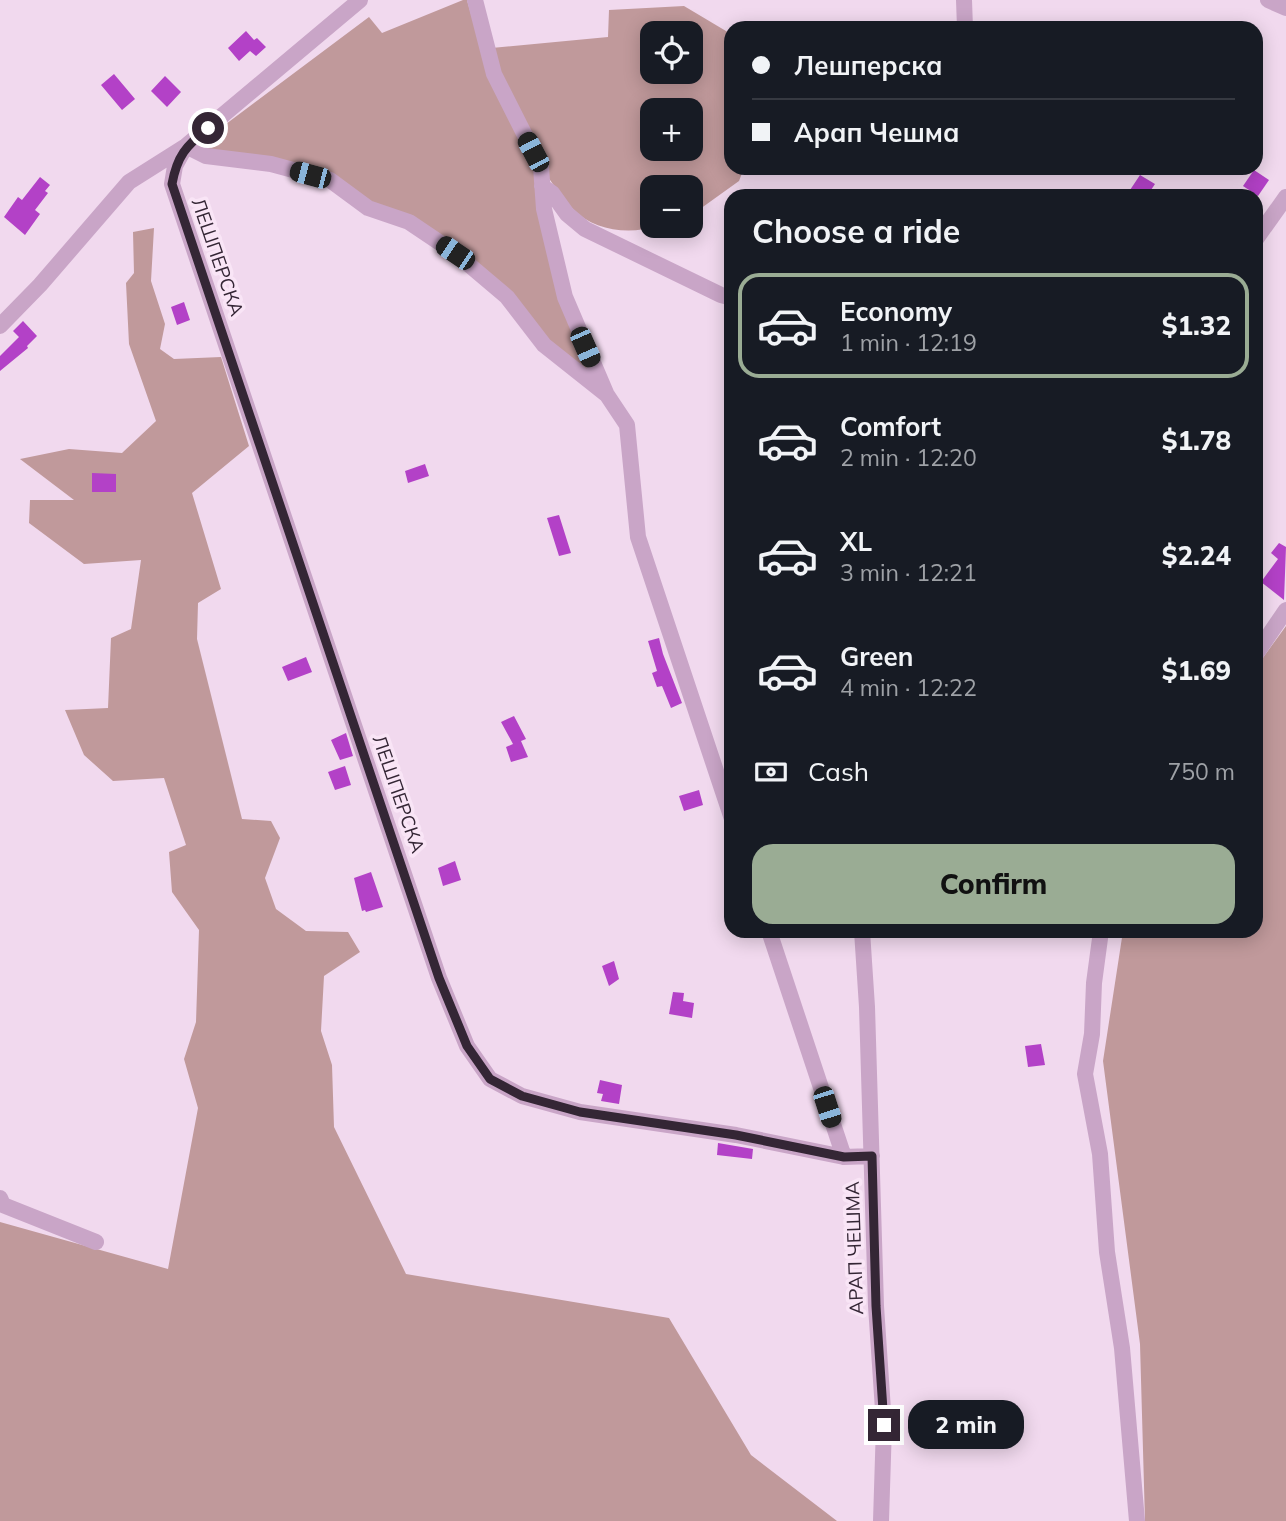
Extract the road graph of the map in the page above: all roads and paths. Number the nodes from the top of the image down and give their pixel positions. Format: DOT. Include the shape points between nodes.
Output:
graph roads {
  1 [pos="360,0"];
  2 [pos="475,0"];
  3 [pos="964,0"];
  4 [pos="1268,0"];
  5 [pos="1286,8"];
  6 [pos="965,21"];
  7 [pos="186,146"];
  8 [pos="542,186"];
  9 [pos="1286,197"];
  10 [pos="1263,229"];
  11 [pos="724,296"];
  12 [pos="0,326"];
  13 [pos="607,395"];
  14 [pos="1286,610"];
  15 [pos="1263,644"];
  16 [pos="724,795"];
  17 [pos="771,938"];
  18 [pos="862,938"];
  19 [pos="1100,938"];
  20 [pos="872,1156"];
  21 [pos="844,1157"];
  22 [pos="0,1198"];
  23 [pos="96,1242"];
  24 [pos="881,1521"];
  25 [pos="1137,1521"];
  1 -- 7 [label="street"];
  2 -- 8 [label="street" via="494,74 541,167"];
  3 -- 6 [label="street"];
  4 -- 5 [label="street"];
  7 -- 12 [label="street" via="129,182"];
  7 -- 13 [label="street" via="206,156 271,164 330,180 368,208 409,222 455,253 507,298 544,345"];
  7 -- 21 [label="street, ЛЕШПЕРСКА" via="172,184 435,965 467,1046 490,1079 522,1096 580,1112 736,1135"];
  8 -- 11 [label="street" via="584,229"];
  8 -- 13 [label="street" via="565,297"];
  9 -- 10 [label="street"];
  13 -- 16 [label="street" via="627,425 638,537"];
  14 -- 15 [label="street"];
  17 -- 21 [label="street"];
  18 -- 20 [label="street, АРАП ЧЕШМА"];
  19 -- 25 [label="street" via="1085,1074 1100,1154"];
  20 -- 21 [label="street, ЛЕШПЕРСКА"];
  20 -- 24 [label="street, АРАП ЧЕШМА" via="884,1425"];
  22 -- 23 [label="street" via="3,1205"];
}
